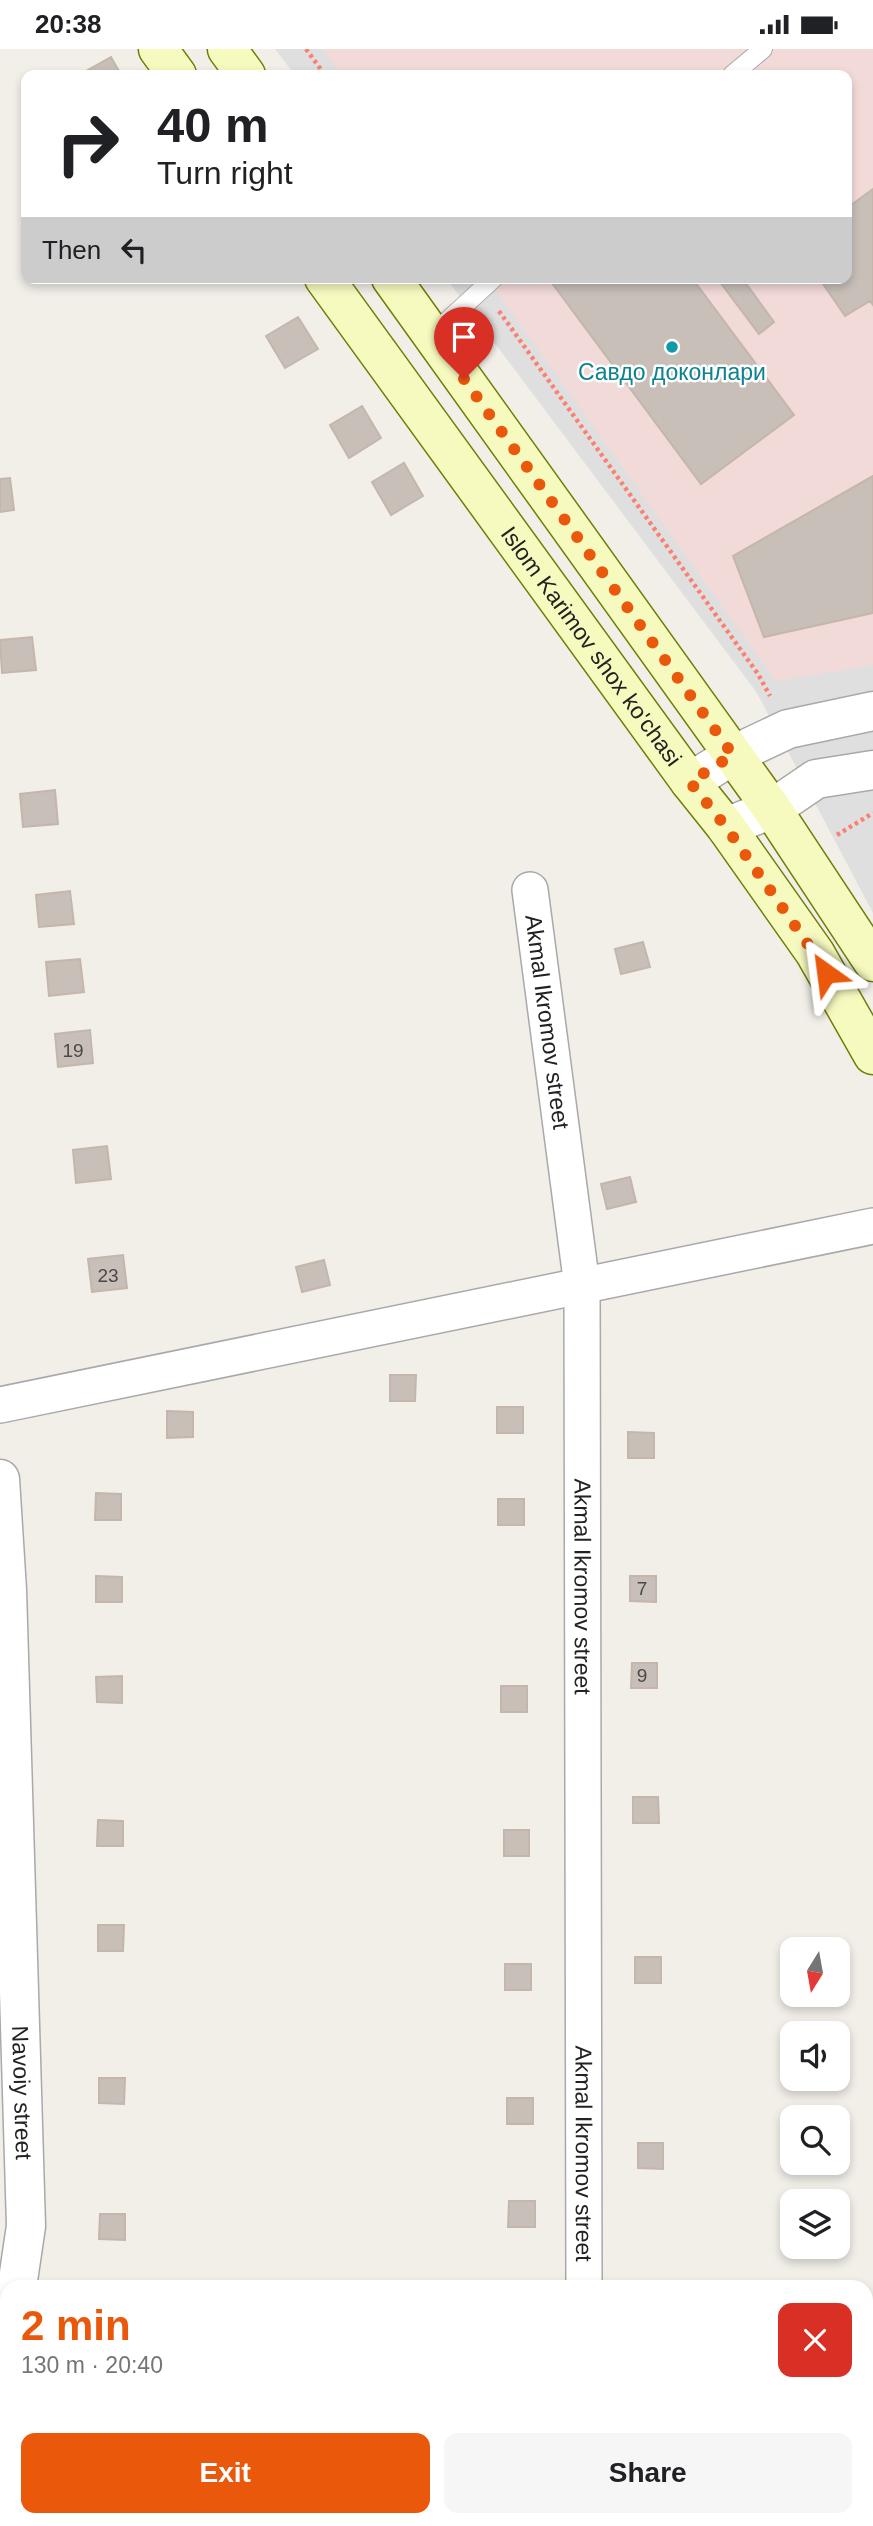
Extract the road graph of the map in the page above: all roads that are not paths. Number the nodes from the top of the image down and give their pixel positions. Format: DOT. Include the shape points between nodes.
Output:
graph roads {
  1 [pos="158,49"];
  2 [pos="227,49"];
  3 [pos="763,49"];
  4 [pos="173,70"];
  5 [pos="242,70"];
  6 [pos="738,70"];
  7 [pos="328,284"];
  8 [pos="395,284"];
  9 [pos="487,284"];
  10 [pos="432,335"];
  11 [pos="873,711"];
  12 [pos="781,732"];
  13 [pos="733,755"];
  14 [pos="873,770"];
  15 [pos="690,782"];
  16 [pos="787,799"];
  17 [pos="726,827"];
  18 [pos="530,890"];
  19 [pos="873,962"];
  20 [pos="873,1055"];
  21 [pos="873,1226"];
  22 [pos="582,1286"];
  23 [pos="0,1405"];
  24 [pos="0,1479"];
  25 [pos="18,2280"];
  26 [pos="584,2280"];
  1 -- 4 [label="main road"];
  2 -- 5 [label="main road"];
  3 -- 6 [label="lane"];
  7 -- 15 [label="main road, Islom Karimov shox ko'chasi"];
  8 -- 10 [label="main road"];
  9 -- 10 [label="lane"];
  10 -- 13 [label="main road"];
  11 -- 12 [label="street"];
  12 -- 13 [label="street"];
  12 -- 16 [label="street" via="772,757"];
  13 -- 15 [label="street"];
  13 -- 16 [label="main road"];
  14 -- 16 [label="street" via="816,779"];
  15 -- 17 [label="main road, Islom Karimov shox ko'chasi"];
  16 -- 17 [label="street"];
  16 -- 19 [label="main road"];
  17 -- 20 [label="main road, Islom Karimov shox ko'chasi" via="814,953"];
  18 -- 22 [label="street, Akmal Ikromov street"];
  21 -- 22 [label="street"];
  22 -- 23 [label="street"];
  22 -- 26 [label="street, Akmal Ikromov street"];
  24 -- 25 [label="street, Navoiy street" via="8,1604 26,2226"];
}
